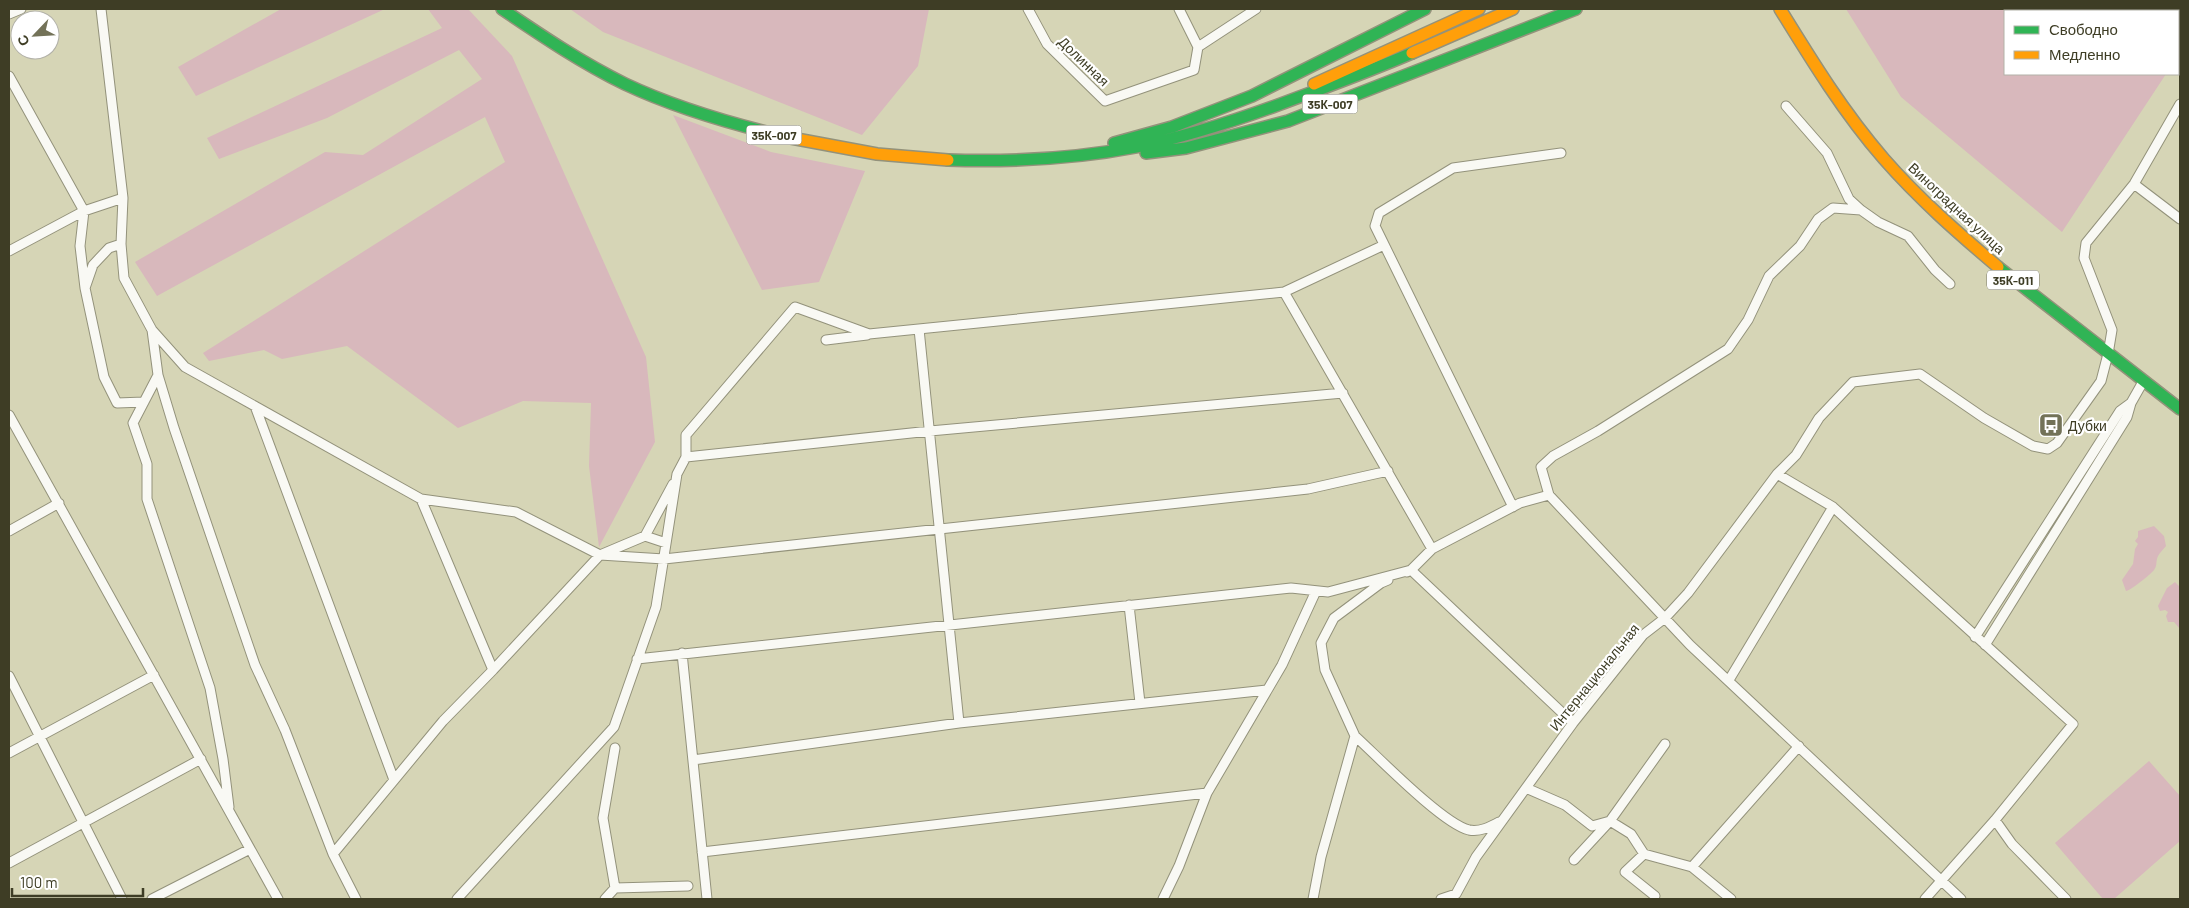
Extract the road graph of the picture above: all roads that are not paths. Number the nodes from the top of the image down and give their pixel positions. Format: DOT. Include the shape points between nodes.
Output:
graph roads {
  1 [pos="21,9"];
  2 [pos="101,9"];
  3 [pos="502,9"];
  4 [pos="1028,9"];
  5 [pos="1179,9"];
  6 [pos="1256,9"];
  7 [pos="1425,9"];
  8 [pos="1479,9"];
  9 [pos="1513,9"];
  10 [pos="1576,9"];
  11 [pos="1780,9"];
  12 [pos="9,14"];
  13 [pos="1198,47"];
  14 [pos="9,76"];
  15 [pos="2180,104"];
  16 [pos="1786,106"];
  17 [pos="1269,108"];
  18 [pos="1562,152"];
  19 [pos="1073,157"];
  20 [pos="2134,184"];
  21 [pos="123,198"];
  22 [pos="1861,210"];
  23 [pos="84,211"];
  24 [pos="2180,219"];
  25 [pos="121,244"];
  26 [pos="1384,245"];
  27 [pos="9,251"];
  28 [pos="1950,284"];
  29 [pos="85,288"];
  30 [pos="1284,292"];
  31 [pos="920,329"];
  32 [pos="152,330"];
  33 [pos="870,334"];
  34 [pos="826,340"];
  35 [pos="2108,354"];
  36 [pos="158,375"];
  37 [pos="2144,380"];
  38 [pos="1343,393"];
  39 [pos="144,402"];
  40 [pos="2131,403"];
  41 [pos="255,406"];
  42 [pos="2180,410"];
  43 [pos="9,415"];
  44 [pos="930,431"];
  45 [pos="686,457"];
  46 [pos="1388,471"];
  47 [pos="1777,474"];
  48 [pos="1549,495"];
  49 [pos="420,499"];
  50 [pos="59,503"];
  51 [pos="1513,507"];
  52 [pos="1832,507"];
  53 [pos="940,529"];
  54 [pos="9,530"];
  55 [pos="646,536"];
  56 [pos="666,543"];
  57 [pos="1432,548"];
  58 [pos="600,554"];
  59 [pos="664,559"];
  60 [pos="1412,570"];
  61 [pos="1316,591"];
  62 [pos="1129,605"];
  63 [pos="1665,618"];
  64 [pos="949,625"];
  65 [pos="1975,637"];
  66 [pos="1985,645"];
  67 [pos="682,654"];
  68 [pos="637,659"];
  69 [pos="493,670"];
  70 [pos="154,675"];
  71 [pos="9,676"];
  72 [pos="1729,680"];
  73 [pos="1267,690"];
  74 [pos="1140,704"];
  75 [pos="959,723"];
  76 [pos="1573,723"];
  77 [pos="39,736"];
  78 [pos="1355,736"];
  79 [pos="1665,744"];
  80 [pos="1800,746"];
  81 [pos="615,748"];
  82 [pos="9,752"];
  83 [pos="201,759"];
  84 [pos="693,760"];
  85 [pos="394,780"];
  86 [pos="1526,788"];
  87 [pos="1207,793"];
  88 [pos="229,811"];
  89 [pos="1504,819"];
  90 [pos="1995,820"];
  91 [pos="1610,821"];
  92 [pos="84,824"];
  93 [pos="250,849"];
  94 [pos="702,852"];
  95 [pos="333,854"];
  96 [pos="1644,854"];
  97 [pos="1574,860"];
  98 [pos="9,863"];
  99 [pos="1692,867"];
  100 [pos="1941,880"];
  101 [pos="688,886"];
  102 [pos="615,888"];
  103 [pos="1655,896"];
  104 [pos="1457,897"];
  105 [pos="122,899"];
  106 [pos="152,899"];
  107 [pos="278,899"];
  108 [pos="356,899"];
  109 [pos="457,899"];
  110 [pos="605,899"];
  111 [pos="707,899"];
  112 [pos="1163,899"];
  113 [pos="1313,899"];
  114 [pos="1441,899"];
  115 [pos="1731,899"];
  116 [pos="1925,899"];
  117 [pos="1960,899"];
  118 [pos="2066,899"];
  1 -- 12 [label="street"];
  2 -- 21 [label="street"];
  3 -- 19 [label="main road, 35К-007" via="572,56 626,84 728,123 815,145 907,159 999,162"];
  4 -- 13 [label="street, Долинная" via="1047,44 1105,100 1194,70"];
  5 -- 13 [label="street"];
  6 -- 13 [label="street"];
  7 -- 19 [label="main road, 35К-007" via="1252,96 1172,127"];
  8 -- 17 [label="main road, 35К-007" via="1337,73"];
  9 -- 17 [label="main road, 35К-007" via="1338,84"];
  10 -- 19 [label="main road, 35К-007" via="1288,120 1186,148 1126,156"];
  11 -- 35 [label="main road, Виноградная улица / 35К-011" via="1823,79 1900,177 1953,229"];
  14 -- 23 [label="street"];
  15 -- 20 [label="street"];
  16 -- 22 [label="street" via="1827,153 1849,198"];
  17 -- 19 [label="main road, 35К-007" via="1189,135 1113,152"];
  18 -- 26 [label="street" via="1453,168 1379,213 1375,226"];
  20 -- 24 [label="street"];
  20 -- 35 [label="street" via="2086,243 2084,258 2112,330"];
  21 -- 23 [label="street"];
  21 -- 25 [label="street"];
  22 -- 28 [label="street" via="1908,236 1934,270"];
  22 -- 48 [label="street" via="1833,208 1818,219 1800,246 1769,276 1748,320 1728,349 1553,456 1541,467"];
  23 -- 27 [label="street"];
  23 -- 29 [label="street" via="80,246"];
  25 -- 29 [label="street" via="109,248 93,265"];
  25 -- 32 [label="street" via="124,278"];
  26 -- 30 [label="street"];
  26 -- 51 [label="street"];
  29 -- 39 [label="street" via="104,377 117,403"];
  30 -- 31 [label="street"];
  30 -- 38 [label="street"];
  31 -- 33 [label="street"];
  31 -- 44 [label="street"];
  32 -- 36 [label="street"];
  32 -- 41 [label="street" via="185,367"];
  33 -- 34 [label="street"];
  33 -- 45 [label="street" via="796,307 686,436"];
  35 -- 37 [label="main road, Виноградная улица / 35К-011"];
  35 -- 47 [label="street, Интернациональная" via="2100,381 2057,443 2048,449 2033,446 2000,428 1920,374 1853,382 1819,418 1796,455"];
  36 -- 39 [label="street"];
  36 -- 95 [label="street" via="255,665 285,730"];
  37 -- 40 [label="street"];
  37 -- 42 [label="main road, Виноградная улица / 35К-011"];
  38 -- 44 [label="street"];
  38 -- 46 [label="street"];
  39 -- 88 [label="street" via="133,423 147,464 147,499 210,688"];
  40 -- 65 [label="street" via="2120,411"];
  40 -- 66 [label="street" via="2127,417"];
  41 -- 49 [label="street"];
  41 -- 85 [label="street"];
  43 -- 50 [label="street"];
  44 -- 45 [label="street"];
  44 -- 53 [label="street"];
  45 -- 55 [label="street"];
  45 -- 56 [label="street" via="677,474"];
  46 -- 53 [label="street" via="1308,489"];
  46 -- 57 [label="street"];
  47 -- 52 [label="street"];
  47 -- 63 [label="street, Интернациональная" via="1688,593"];
  48 -- 51 [label="street"];
  48 -- 63 [label="street"];
  49 -- 58 [label="street" via="516,512"];
  49 -- 69 [label="street"];
  50 -- 54 [label="street"];
  50 -- 70 [label="street"];
  51 -- 57 [label="street"];
  52 -- 65 [label="street"];
  52 -- 72 [label="street"];
  53 -- 59 [label="street"];
  53 -- 64 [label="street"];
  55 -- 56 [label="street"];
  55 -- 58 [label="street"];
  56 -- 59 [label="street"];
  57 -- 60 [label="street"];
  58 -- 59 [label="street"];
  58 -- 69 [label="street"];
  59 -- 68 [label="street" via="656,607"];
  60 -- 61 [label="street" via="1328,592"];
  60 -- 76 [label="street"];
  60 -- 78 [label="street" via="1382,583 1334,618 1321,643 1325,670"];
  61 -- 62 [label="street" via="1291,588"];
  61 -- 73 [label="street"];
  62 -- 64 [label="street"];
  62 -- 74 [label="street"];
  63 -- 72 [label="street"];
  63 -- 76 [label="street, Интернациональная" via="1643,635"];
  64 -- 67 [label="street"];
  64 -- 75 [label="street"];
  65 -- 66 [label="street"];
  66 -- 90 [label="street" via="2074,724"];
  67 -- 68 [label="street"];
  67 -- 84 [label="street"];
  68 -- 109 [label="street" via="614,727"];
  69 -- 85 [label="street" via="443,721"];
  70 -- 77 [label="street"];
  70 -- 83 [label="street"];
  71 -- 77 [label="street"];
  72 -- 80 [label="street"];
  73 -- 74 [label="street"];
  73 -- 87 [label="street"];
  74 -- 75 [label="street"];
  75 -- 84 [label="street"];
  76 -- 86 [label="street, Интернациональная"];
  77 -- 82 [label="street"];
  77 -- 92 [label="street"];
  78 -- 89 [label="street" via="1445,817 1470,830 1487,829"];
  78 -- 113 [label="street"];
  79 -- 91 [label="street"];
  80 -- 99 [label="street"];
  80 -- 100 [label="street"];
  81 -- 102 [label="street" via="603,818"];
  83 -- 88 [label="street"];
  83 -- 92 [label="street"];
  84 -- 94 [label="street"];
  85 -- 95 [label="street"];
  86 -- 89 [label="street, Интернациональная"];
  86 -- 91 [label="street" via="1565,805 1592,826"];
  87 -- 94 [label="street"];
  87 -- 112 [label="street"];
  88 -- 93 [label="street"];
  89 -- 104 [label="street, Интернациональная" via="1476,857"];
  90 -- 100 [label="street"];
  90 -- 118 [label="street" via="2012,844"];
  91 -- 96 [label="street" via="1631,834"];
  91 -- 97 [label="street"];
  92 -- 98 [label="street"];
  92 -- 105 [label="street"];
  93 -- 106 [label="street"];
  93 -- 107 [label="street"];
  94 -- 111 [label="street"];
  95 -- 108 [label="street"];
  96 -- 99 [label="street"];
  96 -- 103 [label="street" via="1625,872"];
  99 -- 115 [label="street"];
  100 -- 116 [label="street"];
  100 -- 117 [label="street"];
  101 -- 102 [label="street"];
  102 -- 110 [label="street"];
  104 -- 114 [label="street"];
}
